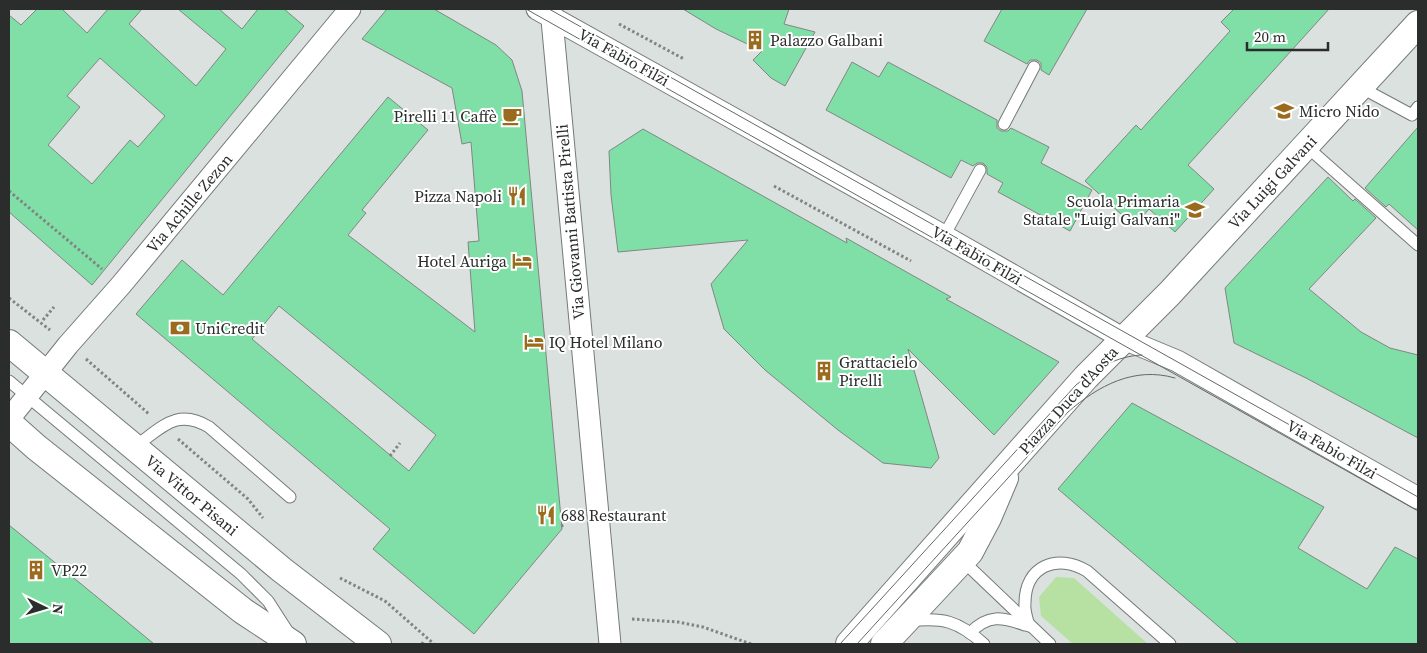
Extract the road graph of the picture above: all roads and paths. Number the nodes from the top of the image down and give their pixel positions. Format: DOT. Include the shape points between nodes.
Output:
graph roads {
  1 [pos="350,9"];
  2 [pos="546,11"];
  3 [pos="617,23"];
  4 [pos="1418,24"];
  5 [pos="684,59"];
  6 [pos="1034,67"];
  7 [pos="1360,87"];
  8 [pos="1418,107"];
  9 [pos="1004,124"];
  10 [pos="1306,146"];
  11 [pos="980,170"];
  12 [pos="774,186"];
  13 [pos="9,190"];
  14 [pos="944,236"];
  15 [pos="1418,245"];
  16 [pos="911,261"];
  17 [pos="104,271"];
  18 [pos="9,298"];
  19 [pos="54,307"];
  20 [pos="43,320"];
  21 [pos="55,334"];
  22 [pos="1124,339"];
  23 [pos="9,343"];
  24 [pos="84,357"];
  25 [pos="46,372"];
  26 [pos="9,381"];
  27 [pos="27,396"];
  28 [pos="9,419"];
  29 [pos="9,423"];
  30 [pos="164,426"];
  31 [pos="400,443"];
  32 [pos="134,446"];
  33 [pos="390,456"];
  34 [pos="1012,461"];
  35 [pos="290,496"];
  36 [pos="1418,498"];
  37 [pos="266,522"];
  38 [pos="942,540"];
  39 [pos="963,560"];
  40 [pos="333,575"];
  41 [pos="632,619"];
  42 [pos="905,622"];
  43 [pos="1029,626"];
  44 [pos="970,633"];
  45 [pos="294,644"];
  46 [pos="378,644"];
  47 [pos="434,644"];
  48 [pos="610,644"];
  49 [pos="751,644"];
  50 [pos="849,644"];
  51 [pos="884,644"];
  52 [pos="984,644"];
  53 [pos="1050,644"];
  54 [pos="1170,644"];
  1 -- 25 [label="street, Via Achille Zezon"];
  2 -- 14 [label="street, Via Fabio Filzi"];
  2 -- 48 [label="street, Via Giovanni Battista Pirelli"];
  3 -- 5 [label="path"];
  4 -- 7 [label="street, Via Luigi Galvani"];
  6 -- 9 [label="lane"];
  7 -- 8 [label="lane" via="1412,115"];
  7 -- 10 [label="street, Via Luigi Galvani"];
  10 -- 15 [label="lane"];
  10 -- 22 [label="street, Via Luigi Galvani"];
  11 -- 14 [label="lane"];
  12 -- 16 [label="path"];
  13 -- 17 [label="path"];
  14 -- 22 [label="street, Via Fabio Filzi"];
  18 -- 21 [label="path"];
  19 -- 20 [label="path"];
  22 -- 34 [label="street, Piazza Duca d'Aosta"];
  22 -- 36 [label="street, Via Fabio Filzi" via="1177,361"];
  23 -- 25 [label="street, Via Vittor Pisani"];
  24 -- 30 [label="path"];
  25 -- 27 [label="street, Via Achille Zezon"];
  25 -- 32 [label="street, Via Vittor Pisani"];
  26 -- 27 [label="lane, Via Vittor Pisani"];
  27 -- 28 [label="street, Via Achille Zezon"];
  27 -- 45 [label="lane, Via Vittor Pisani" via="252,584 274,610"];
  29 -- 45 [label="street, Via Vittor Pisani" via="243,611"];
  30 -- 32 [label="lane"];
  30 -- 35 [label="lane" via="178,419 199,421"];
  30 -- 37 [label="path" via="248,499"];
  31 -- 33 [label="path"];
  32 -- 46 [label="street, Via Vittor Pisani" via="282,570"];
  34 -- 38 [label="street, Piazza Duca d'Aosta"];
  34 -- 39 [label="street, Piazza Duca d'Aosta" via="982,531"];
  38 -- 39 [label="street"];
  38 -- 50 [label="street, Piazza Duca d'Aosta"];
  39 -- 42 [label="street, Piazza Duca d'Aosta"];
  39 -- 43 [label="lane"];
  40 -- 47 [label="path" via="385,601"];
  41 -- 49 [label="path" via="703,627"];
  42 -- 44 [label="lane" via="939,619"];
  42 -- 51 [label="street, Piazza Duca d'Aosta"];
  43 -- 44 [label="lane" via="1009,619 990,619"];
  43 -- 53 [label="lane"];
  43 -- 54 [label="lane" via="1024,604 1028,584 1048,565 1068,562 1087,571"];
  44 -- 52 [label="lane"];
}
